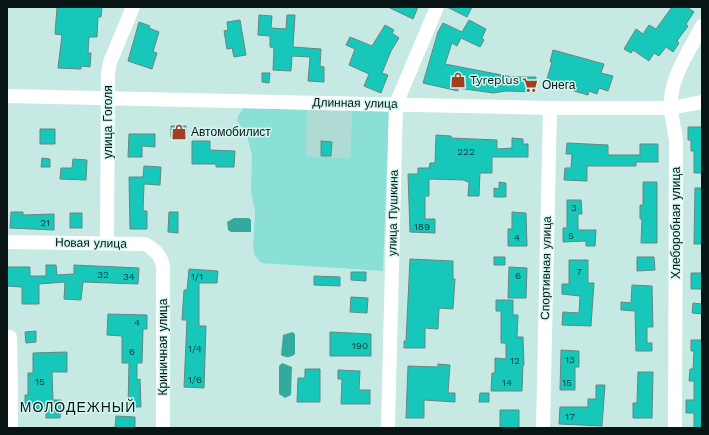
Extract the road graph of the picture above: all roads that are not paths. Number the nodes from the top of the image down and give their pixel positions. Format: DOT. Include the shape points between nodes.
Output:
graph roads {
  1 [pos="133,7"];
  2 [pos="437,7"];
  3 [pos="702,26"];
  4 [pos="7,96"];
  5 [pos="108,97"];
  6 [pos="702,102"];
  7 [pos="396,104"];
  8 [pos="550,108"];
  9 [pos="670,108"];
  10 [pos="7,242"];
  11 [pos="107,243"];
  12 [pos="164,266"];
  13 [pos="10,337"];
  14 [pos="9,390"];
  15 [pos="11,428"];
  16 [pos="163,428"];
  17 [pos="388,428"];
  18 [pos="543,428"];
  19 [pos="675,428"];
  1 -- 5 [label="street, улица Гоголя" via="110,62"];
  2 -- 7 [label="street, улица Пушкина"];
  3 -- 9 [label="street, Хлеборобная улица" via="678,74"];
  4 -- 5 [label="street, Длинная улица"];
  5 -- 7 [label="street, Длинная улица"];
  5 -- 11 [label="street, улица Гоголя"];
  6 -- 9 [label="street, Длинная улица"];
  7 -- 8 [label="street, Длинная улица"];
  7 -- 17 [label="street, улица Пушкина"];
  8 -- 9 [label="street, Длинная улица"];
  8 -- 18 [label="street, Спортивная улица"];
  9 -- 19 [label="street, Хлеборобная улица" via="676,142"];
  10 -- 11 [label="street, Новая улица"];
  11 -- 12 [label="street, Новая улица" via="144,244 160,256"];
  12 -- 16 [label="street, Криничная улица"];
  13 -- 14 [label="street"];
  14 -- 15 [label="street"];
}
